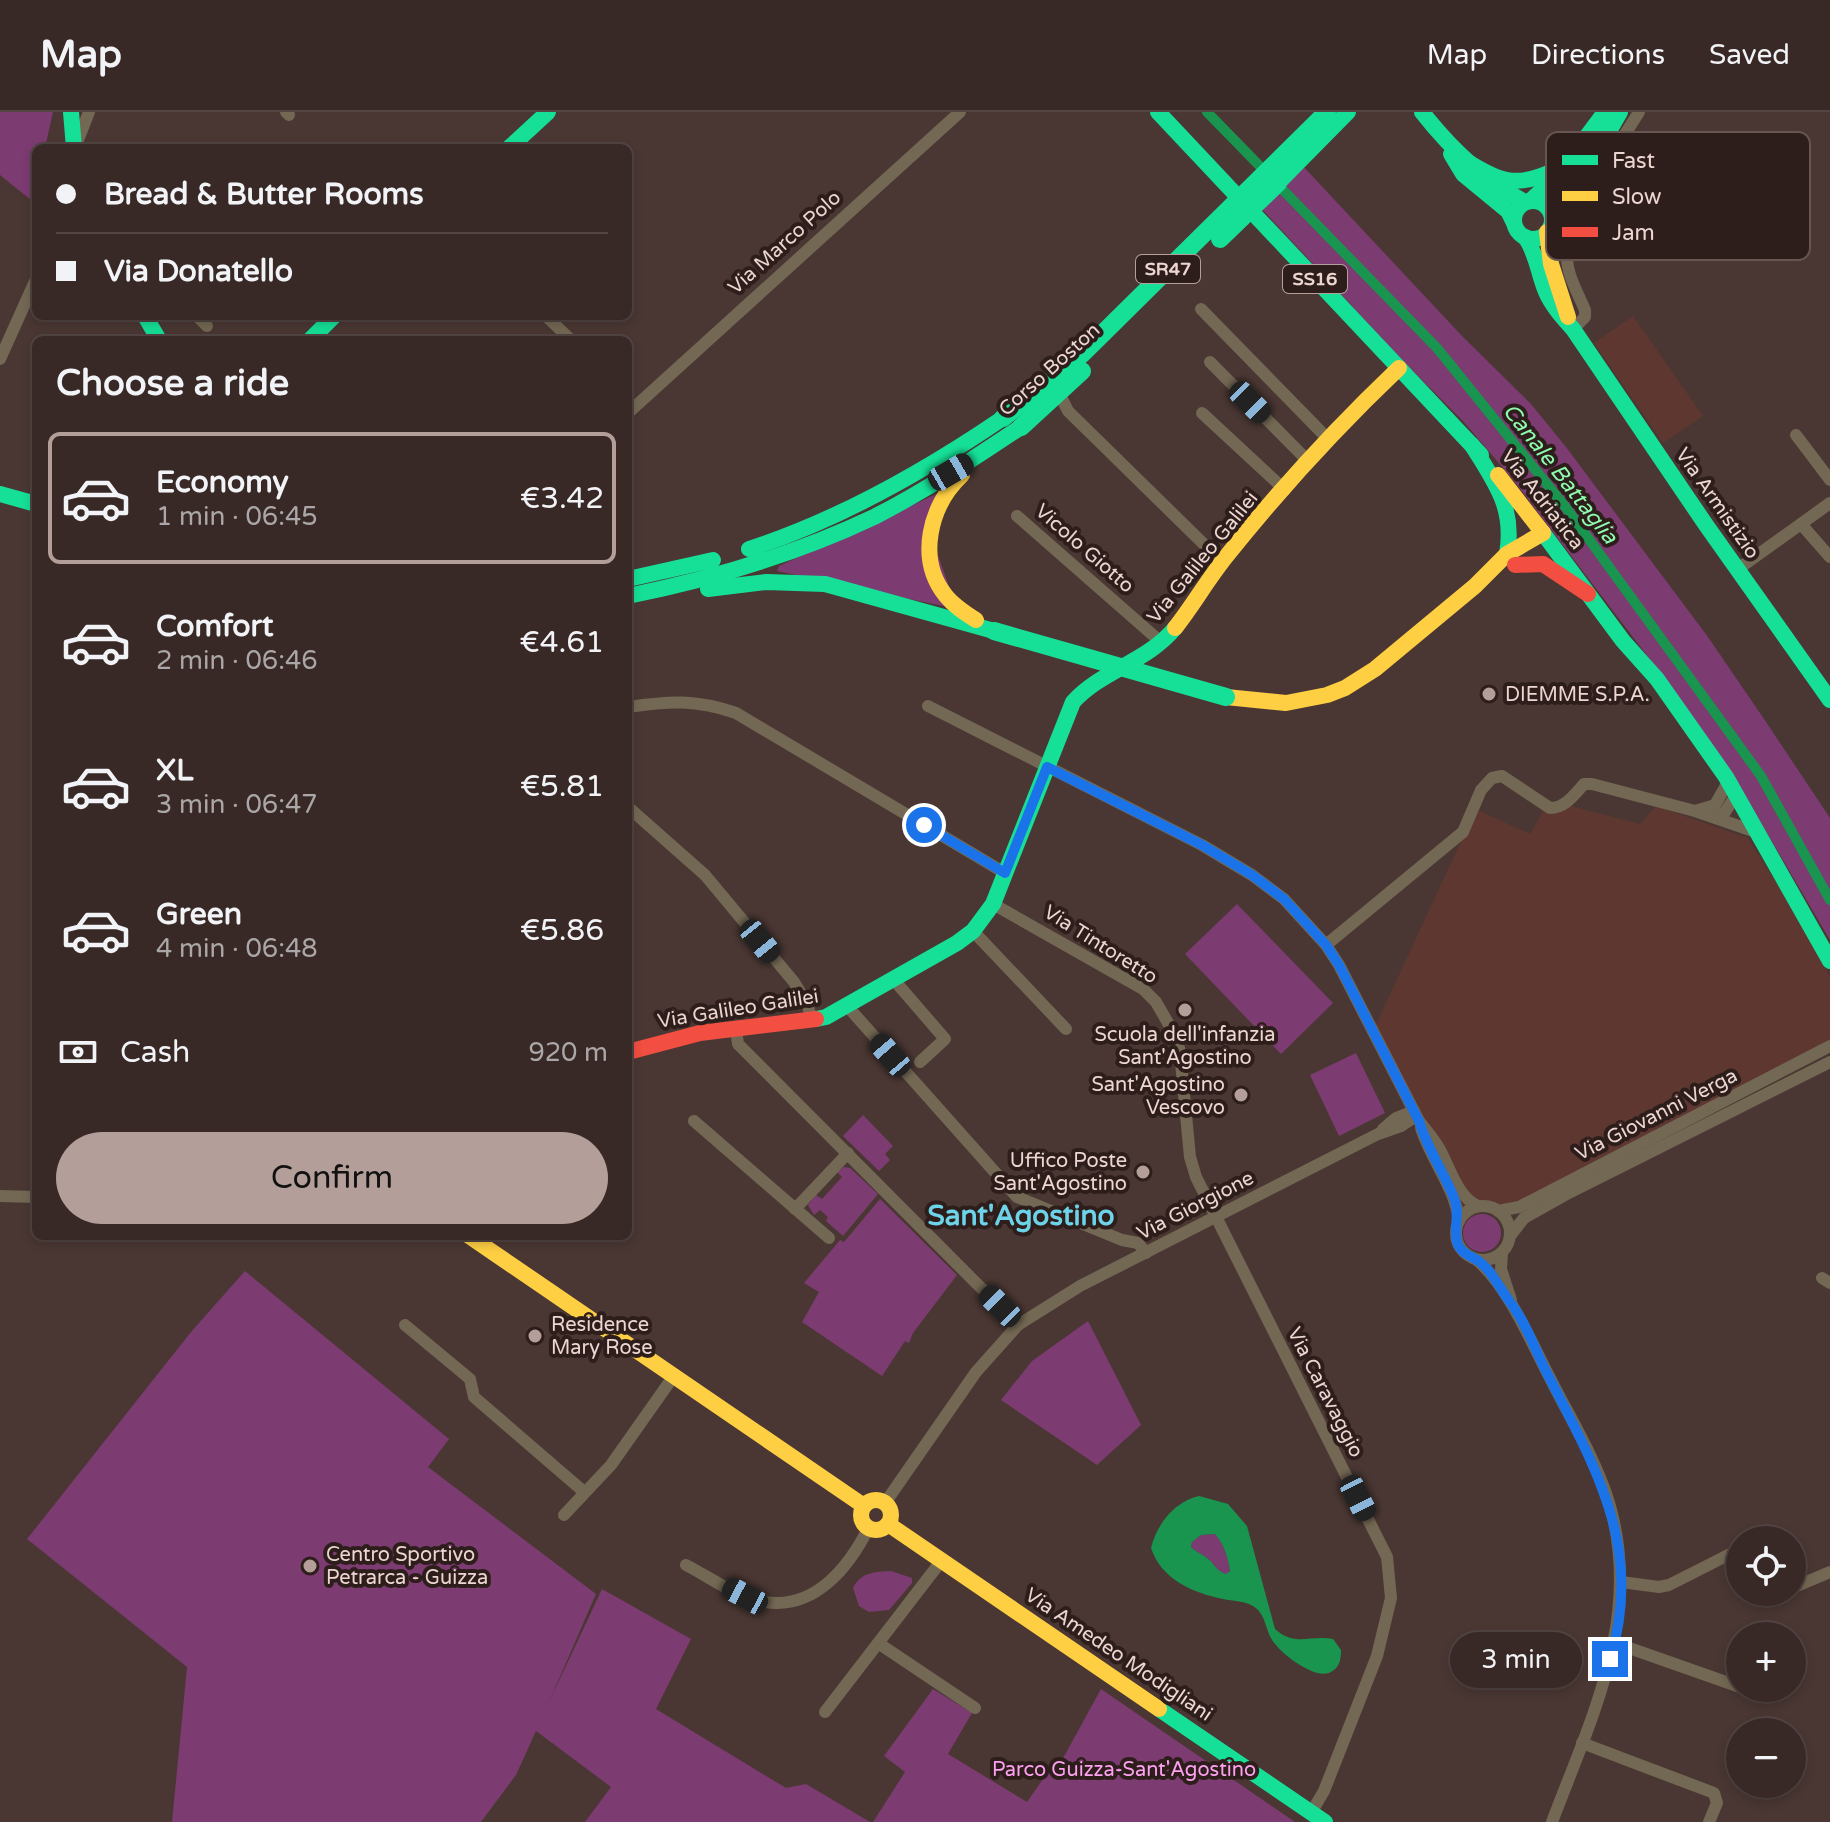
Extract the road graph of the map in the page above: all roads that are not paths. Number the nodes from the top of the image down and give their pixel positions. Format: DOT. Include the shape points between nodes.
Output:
graph roads {
  1 [pos="71,112"];
  2 [pos="89,112"];
  3 [pos="548,112"];
  4 [pos="960,112"];
  5 [pos="1158,112"];
  6 [pos="1327,112"];
  7 [pos="1348,112"];
  8 [pos="1422,112"];
  9 [pos="1605,112"];
  10 [pos="1620,112"];
  11 [pos="1639,112"];
  12 [pos="1438,132"];
  13 [pos="1590,132"];
  14 [pos="1609,132"];
  15 [pos="1627,132"];
  16 [pos="75,144"];
  17 [pos="77,144"];
  18 [pos="513,144"];
  19 [pos="1468,162"];
  20 [pos="1546,175"];
  21 [pos="1546,184"];
  22 [pos="1527,202"];
  23 [pos="1546,206"];
  24 [pos="1520,230"];
  25 [pos="1546,232"];
  26 [pos="1550,260"];
  27 [pos="1568,260"];
  28 [pos="32,288"];
  29 [pos="1201,309"];
  30 [pos="201,320"];
  31 [pos="319,320"];
  32 [pos="330,320"];
  33 [pos="550,320"];
  34 [pos="207,326"];
  35 [pos="1573,329"];
  36 [pos="305,336"];
  37 [pos="314,336"];
  38 [pos="567,336"];
  39 [pos="0,359"];
  40 [pos="1210,362"];
  41 [pos="1399,368"];
  42 [pos="1056,387"];
  43 [pos="632,403"];
  44 [pos="1202,413"];
  45 [pos="1021,427"];
  46 [pos="1796,435"];
  47 [pos="1329,440"];
  48 [pos="1472,445"];
  49 [pos="1309,462"];
  50 [pos="1830,480"];
  51 [pos="0,487"];
  52 [pos="1285,490"];
  53 [pos="32,493"];
  54 [pos="0,494"];
  55 [pos="32,503"];
  56 [pos="1830,503"];
  57 [pos="0,509"];
  58 [pos="1017,516"];
  59 [pos="32,517"];
  60 [pos="1801,524"];
  61 [pos="1543,533"];
  62 [pos="1830,557"];
  63 [pos="1511,559"];
  64 [pos="1222,562"];
  65 [pos="1738,569"];
  66 [pos="632,578"];
  67 [pos="1588,594"];
  68 [pos="632,595"];
  69 [pos="632,601"];
  70 [pos="994,631"];
  71 [pos="1162,643"];
  72 [pos="1830,700"];
  73 [pos="928,706"];
  74 [pos="632,707"];
  75 [pos="1047,767"];
  76 [pos="1732,788"];
  77 [pos="632,811"];
  78 [pos="1695,811"];
  79 [pos="1715,817"];
  80 [pos="1759,833"];
  81 [pos="1005,873"];
  82 [pos="993,904"];
  83 [pos="973,931"];
  84 [pos="1326,945"];
  85 [pos="1830,961"];
  86 [pos="894,980"];
  87 [pos="848,1007"];
  88 [pos="813,1021"];
  89 [pos="736,1029"];
  90 [pos="1066,1029"];
  91 [pos="1830,1046"];
  92 [pos="632,1051"];
  93 [pos="920,1062"];
  94 [pos="1830,1062"];
  95 [pos="1405,1096"];
  96 [pos="1418,1120"];
  97 [pos="694,1121"];
  98 [pos="1399,1122"];
  99 [pos="848,1153"];
  100 [pos="0,1196"];
  101 [pos="32,1197"];
  102 [pos="1478,1206"];
  103 [pos="795,1209"];
  104 [pos="1498,1211"];
  105 [pos="1215,1217"];
  106 [pos="1459,1221"];
  107 [pos="1510,1236"];
  108 [pos="829,1238"];
  109 [pos="475,1240"];
  110 [pos="1146,1253"];
  111 [pos="1502,1253"];
  112 [pos="1477,1260"];
  113 [pos="1511,1303"];
  114 [pos="405,1325"];
  115 [pos="1018,1325"];
  116 [pos="673,1377"];
  117 [pos="583,1491"];
  118 [pos="885,1503"];
  119 [pos="864,1506"];
  120 [pos="564,1515"];
  121 [pos="878,1526"];
  122 [pos="1726,1556"];
  123 [pos="942,1560"];
  124 [pos="686,1565"];
  125 [pos="1830,1572"];
  126 [pos="1621,1582"];
  127 [pos="1806,1582"];
  128 [pos="878,1643"];
  129 [pos="1615,1643"];
  130 [pos="1726,1683"];
  131 [pos="975,1708"];
  132 [pos="825,1712"];
  133 [pos="1582,1743"];
  134 [pos="1318,1817"];
  135 [pos="1552,1822"];
  136 [pos="1709,1822"];
  1 -- 16 [label="main road"];
  2 -- 17 [label="street"];
  3 -- 18 [label="main road"];
  4 -- 43 [label="street, Via Marco Polo"];
  5 -- 41 [label="main road, Via Adriatica / SS16"];
  6 -- 66 [label="main road, Corso Boston / SR47, bridge" via="1082,354 953,453 844,510 761,545"];
  7 -- 45 [label="main road, Corso Boston / SR47, bridge"];
  8 -- 12 [label="main road, Via Armistizio"];
  9 -- 13 [label="main road"];
  10 -- 14 [label="main road"];
  11 -- 15 [label="street"];
  12 -- 19 [label="main road, Via Armistizio"];
  12 -- 24 [label="main road, Via Armistizio" via="1463,174 1501,205"];
  19 -- 20 [label="main road" via="1491,176 1518,183"];
  19 -- 22 [label="main road, Via Armistizio" via="1497,187"];
  21 -- 22 [label="main road"];
  22 -- 23 [label="main road, Via Armistizio"];
  22 -- 24 [label="main road" via="1516,211"];
  24 -- 25 [label="main road" via="1535,238"];
  24 -- 35 [label="main road, Via Armistizio" via="1531,244 1554,308"];
  26 -- 35 [label="main road, Via Armistizio"];
  27 -- 35 [label="street" via="1585,310"];
  28 -- 39 [label="street"];
  29 -- 47 [label="street"];
  30 -- 34 [label="street"];
  31 -- 36 [label="main road"];
  32 -- 37 [label="main road"];
  33 -- 38 [label="street"];
  35 -- 65 [label="main road, Via Armistizio"];
  40 -- 49 [label="street"];
  41 -- 47 [label="main road, Via Galileo Galilei"];
  41 -- 48 [label="main road, Via Adriatica / SS16"];
  42 -- 64 [label="street" via="1068,411"];
  44 -- 52 [label="street"];
  45 -- 68 [label="main road, Corso Boston / SR47" via="854,526 761,561"];
  45 -- 70 [label="main road, SR47" via="997,452 955,480 942,495 930,525 930,558 942,590 957,609"];
  46 -- 50 [label="street"];
  47 -- 49 [label="main road, Via Galileo Galilei"];
  48 -- 61 [label="main road, Via Adriatica / SS16"];
  48 -- 63 [label="main road" via="1510,515"];
  49 -- 52 [label="main road, Via Galileo Galilei"];
  51 -- 53 [label="main road"];
  52 -- 64 [label="main road, Via Galileo Galilei"];
  54 -- 55 [label="main road"];
  56 -- 60 [label="street"];
  57 -- 59 [label="main road"];
  58 -- 71 [label="street, Vicolo Giotto"];
  60 -- 62 [label="street"];
  60 -- 65 [label="street"];
  61 -- 63 [label="main road, SR47"];
  61 -- 67 [label="main road, Via Adriatica"];
  63 -- 67 [label="main road" via="1543,564"];
  63 -- 70 [label="main road, SR47, bridge" via="1375,669 1327,695 1286,703 1226,697"];
  64 -- 71 [label="main road, Via Galileo Galilei"];
  65 -- 72 [label="main road, Via Armistizio"];
  67 -- 76 [label="main road, Via Adriatica" via="1657,679"];
  69 -- 70 [label="main road, SR47" via="754,581 799,581 851,590"];
  71 -- 75 [label="main road, Via Galileo Galilei" via="1080,692"];
  73 -- 75 [label="street"];
  74 -- 81 [label="street" via="680,701 736,713"];
  75 -- 81 [label="main road, Via Galileo Galilei"];
  75 -- 84 [label="street" via="1252,875 1284,899"];
  76 -- 78 [label="street" via="1715,805"];
  76 -- 79 [label="street" via="1725,812"];
  76 -- 80 [label="main road, Via Adriatica"];
  77 -- 88 [label="street" via="705,875 794,982"];
  78 -- 79 [label="street"];
  78 -- 84 [label="street" via="1588,783 1550,808 1502,776 1492,778 1481,790 1463,832"];
  79 -- 80 [label="street"];
  80 -- 85 [label="main road, Via Adriatica"];
  81 -- 82 [label="main road, Via Galileo Galilei"];
  82 -- 83 [label="main road, Via Galileo Galilei"];
  82 -- 105 [label="street, Via Tintoretto" via="1143,989 1156,1002 1178,1043 1190,1157"];
  83 -- 86 [label="main road, Via Galileo Galilei"];
  83 -- 90 [label="street"];
  84 -- 95 [label="street"];
  86 -- 87 [label="main road, Via Galileo Galilei"];
  86 -- 93 [label="street" via="945,1039"];
  87 -- 88 [label="main road, Via Galileo Galilei"];
  87 -- 110 [label="street" via="1017,1197 1138,1243"];
  88 -- 89 [label="main road, Via Galileo Galilei"];
  89 -- 92 [label="main road, Via Galileo Galilei"];
  89 -- 99 [label="street" via="738,1044"];
  91 -- 104 [label="street, Via Giovanni Verga" via="1519,1207"];
  94 -- 107 [label="street, Via Giovanni Verga" via="1565,1195 1524,1218"];
  95 -- 96 [label="street"];
  95 -- 98 [label="street"];
  96 -- 98 [label="street"];
  96 -- 98 [label="street, Via Giorgione"];
  96 -- 102 [label="street" via="1462,1193"];
  96 -- 106 [label="street" via="1455,1199"];
  97 -- 103 [label="street"];
  98 -- 105 [label="street, Via Giorgione"];
  99 -- 103 [label="street"];
  99 -- 115 [label="street"];
  100 -- 101 [label="street"];
  102 -- 104 [label="street"];
  102 -- 106 [label="street"];
  103 -- 108 [label="street"];
  104 -- 107 [label="street" via="1508,1222"];
  105 -- 110 [label="street, Via Giorgione"];
  105 -- 134 [label="street, Via Caravaggio" via="1387,1557 1391,1598 1377,1656"];
  106 -- 112 [label="street" via="1458,1243"];
  107 -- 111 [label="street"];
  109 -- 116 [label="main road"];
  110 -- 115 [label="street, Via Giorgione"];
  111 -- 112 [label="street"];
  111 -- 113 [label="street"];
  112 -- 113 [label="street"];
  113 -- 126 [label="street" via="1600,1476 1618,1540"];
  114 -- 117 [label="street" via="470,1379 474,1397"];
  115 -- 118 [label="street, Via Giorgione" via="976,1372"];
  116 -- 117 [label="street" via="611,1465"];
  116 -- 119 [label="main road"];
  117 -- 120 [label="street"];
  118 -- 119 [label="main road" via="876,1500"];
  118 -- 121 [label="main road" via="891,1513"];
  119 -- 121 [label="main road" via="862,1519"];
  121 -- 123 [label="main road, Via Amedeo Modigliani"];
  121 -- 124 [label="street" via="826,1586 798,1600 755,1599"];
  122 -- 126 [label="street" via="1669,1585"];
  123 -- 128 [label="street"];
  123 -- 134 [label="main road, Via Amedeo Modigliani"];
  125 -- 127 [label="street"];
  126 -- 129 [label="street"];
  128 -- 131 [label="street"];
  128 -- 132 [label="street"];
  129 -- 130 [label="street"];
  129 -- 133 [label="street"];
  133 -- 135 [label="street"];
  133 -- 136 [label="street" via="1714,1793 1717,1803"];
}
